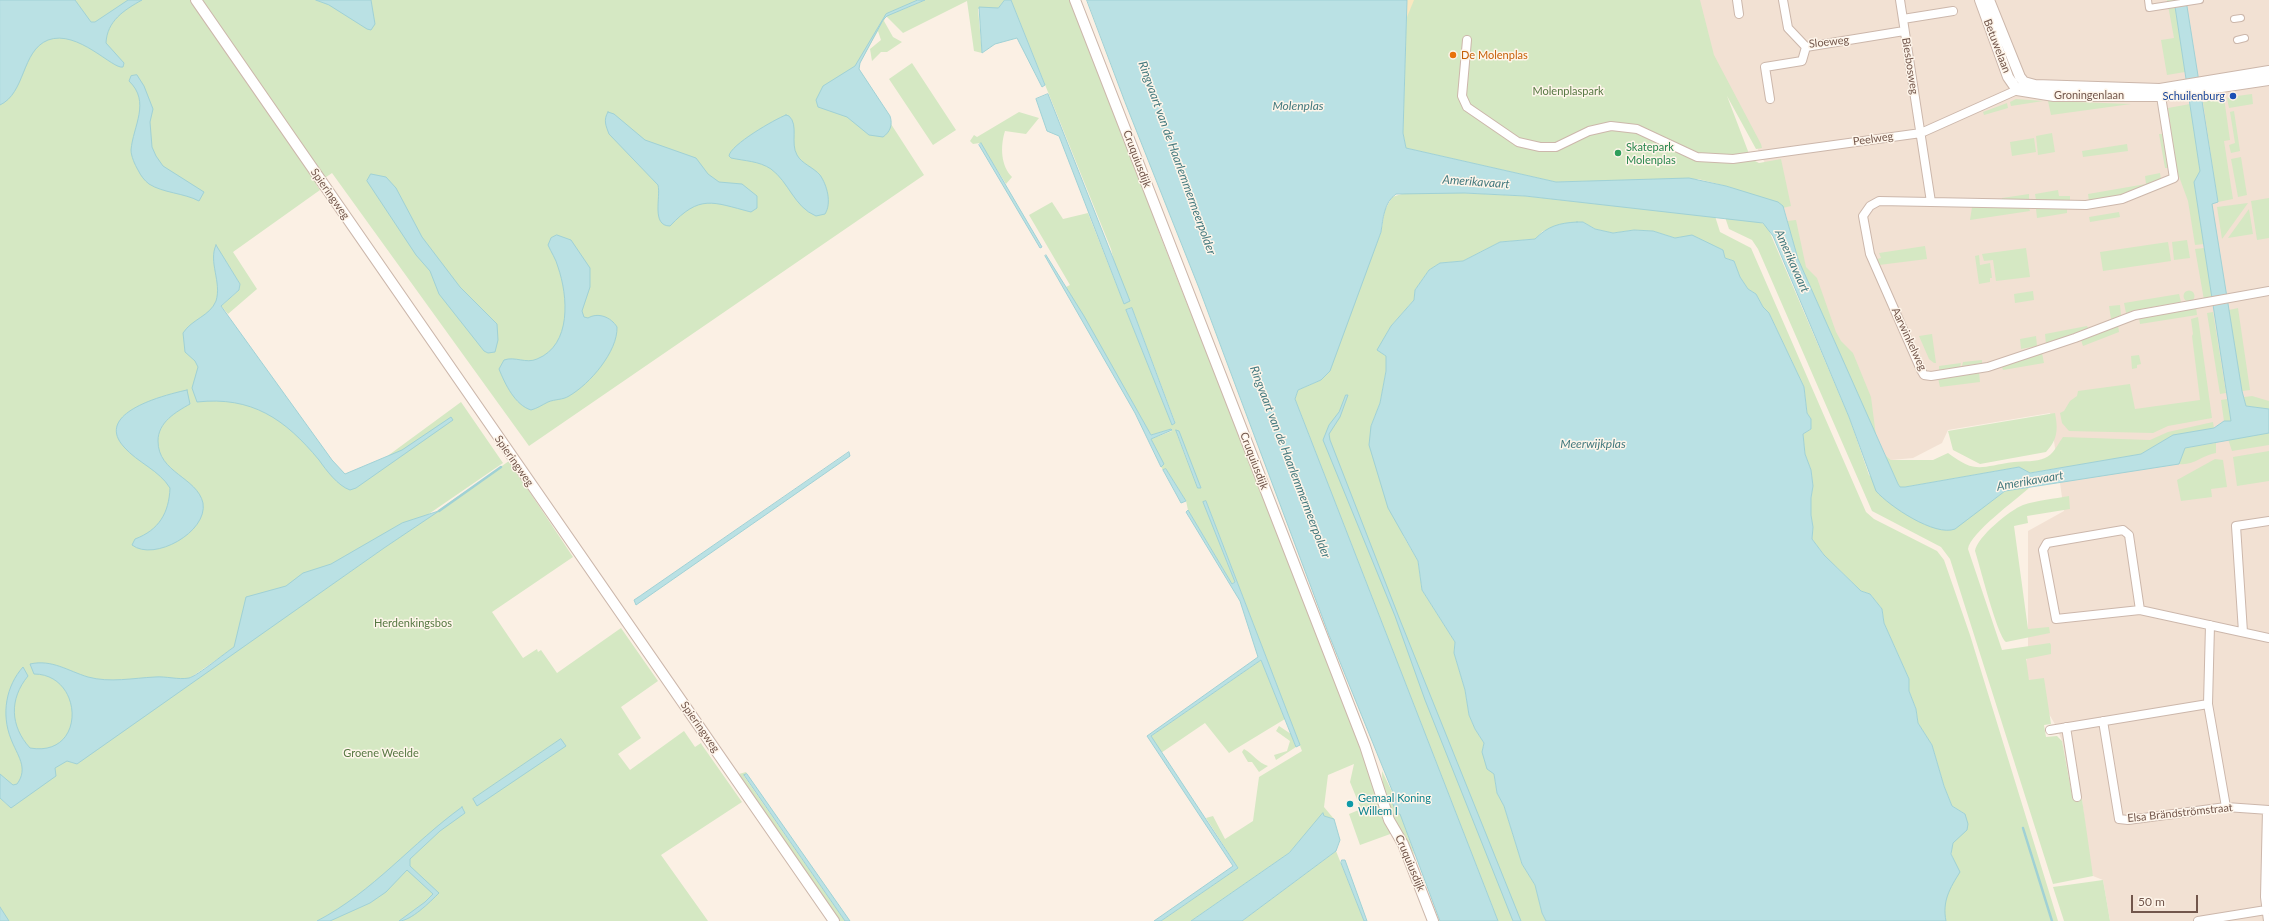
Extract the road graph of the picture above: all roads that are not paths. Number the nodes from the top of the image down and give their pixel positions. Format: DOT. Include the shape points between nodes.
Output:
graph roads {
  1 [pos="196,0"];
  2 [pos="1074,0"];
  3 [pos="1737,0"];
  4 [pos="1783,0"];
  5 [pos="1900,0"];
  6 [pos="1980,0"];
  7 [pos="1988,0"];
  8 [pos="2148,0"];
  9 [pos="2200,0"];
  10 [pos="1954,10"];
  11 [pos="1739,14"];
  12 [pos="2242,18"];
  13 [pos="1903,19"];
  14 [pos="2234,19"];
  15 [pos="1904,31"];
  16 [pos="2245,38"];
  17 [pos="1467,40"];
  18 [pos="2237,40"];
  19 [pos="1806,47"];
  20 [pos="2269,71"];
  21 [pos="2269,80"];
  22 [pos="2024,82"];
  23 [pos="2203,86"];
  24 [pos="2017,90"];
  25 [pos="2161,92"];
  26 [pos="1770,98"];
  27 [pos="1921,133"];
  28 [pos="1931,202"];
  29 [pos="2269,291"];
  30 [pos="2269,521"];
  31 [pos="2140,610"];
  32 [pos="2210,625"];
  33 [pos="2243,632"];
  34 [pos="2269,638"];
  35 [pos="2208,704"];
  36 [pos="2103,721"];
  37 [pos="2066,727"];
  38 [pos="2050,730"];
  39 [pos="2077,797"];
  40 [pos="2226,807"];
  41 [pos="2268,810"];
  42 [pos="2266,910"];
  43 [pos="834,921"];
  44 [pos="1433,921"];
  45 [pos="2198,921"];
  46 [pos="2268,921"];
  1 -- 43 [label="street, Spieringweg"];
  2 -- 44 [label="street, Cruquiusdijk" via="1375,772 1383,805 1403,844"];
  3 -- 11 [label="street"];
  4 -- 19 [label="street, Sloeweg" via="1788,28"];
  5 -- 13 [label="street, Biesbosweg"];
  6 -- 24 [label="street, Betuwelaan" via="2008,77"];
  7 -- 22 [label="street, Betuwelaan"];
  8 -- 9 [label="street" via="2149,8"];
  10 -- 13 [label="street"];
  12 -- 14 [label="street"];
  13 -- 15 [label="street, Biesbosweg"];
  15 -- 19 [label="street, Sloeweg"];
  15 -- 27 [label="street, Biesbosweg"];
  16 -- 18 [label="street"];
  17 -- 27 [label="street, Peelweg" via="1462,96 1466,108 1518,142 1540,147 1556,147 1589,131 1611,126 1637,129 1694,156 1733,159"];
  19 -- 26 [label="street" via="1802,61 1765,67"];
  20 -- 23 [label="street, Groningenlaan"];
  21 -- 23 [label="street, Groningenlaan"];
  22 -- 24 [label="street, Peelweg"];
  22 -- 25 [label="street, Groningenlaan" via="2062,87"];
  23 -- 25 [label="street, Groningenlaan"];
  24 -- 25 [label="street, Groningenlaan" via="2054,96"];
  24 -- 27 [label="street, Peelweg"];
  25 -- 28 [label="street, Aarwinkelweg" via="2174,178 2122,199 2086,205"];
  27 -- 28 [label="street"];
  28 -- 29 [label="street, Aarwinkelweg" via="1879,201 1870,206 1863,216 1870,254 1924,375 1988,367 2135,315"];
  30 -- 33 [label="street" via="2236,526"];
  31 -- 31 [label="street" via="2056,620 2043,550 2047,542 2123,530 2129,535"];
  31 -- 32 [label="street"];
  32 -- 33 [label="street"];
  32 -- 35 [label="street"];
  33 -- 34 [label="street"];
  35 -- 36 [label="street"];
  35 -- 40 [label="street"];
  36 -- 37 [label="street"];
  36 -- 40 [label="street, Elsa Brändströmstraat" via="2119,819"];
  37 -- 38 [label="street"];
  37 -- 39 [label="street"];
  40 -- 41 [label="street, Elsa Brändströmstraat"];
  41 -- 42 [label="street"];
  42 -- 45 [label="street"];
  42 -- 46 [label="street"];
}
